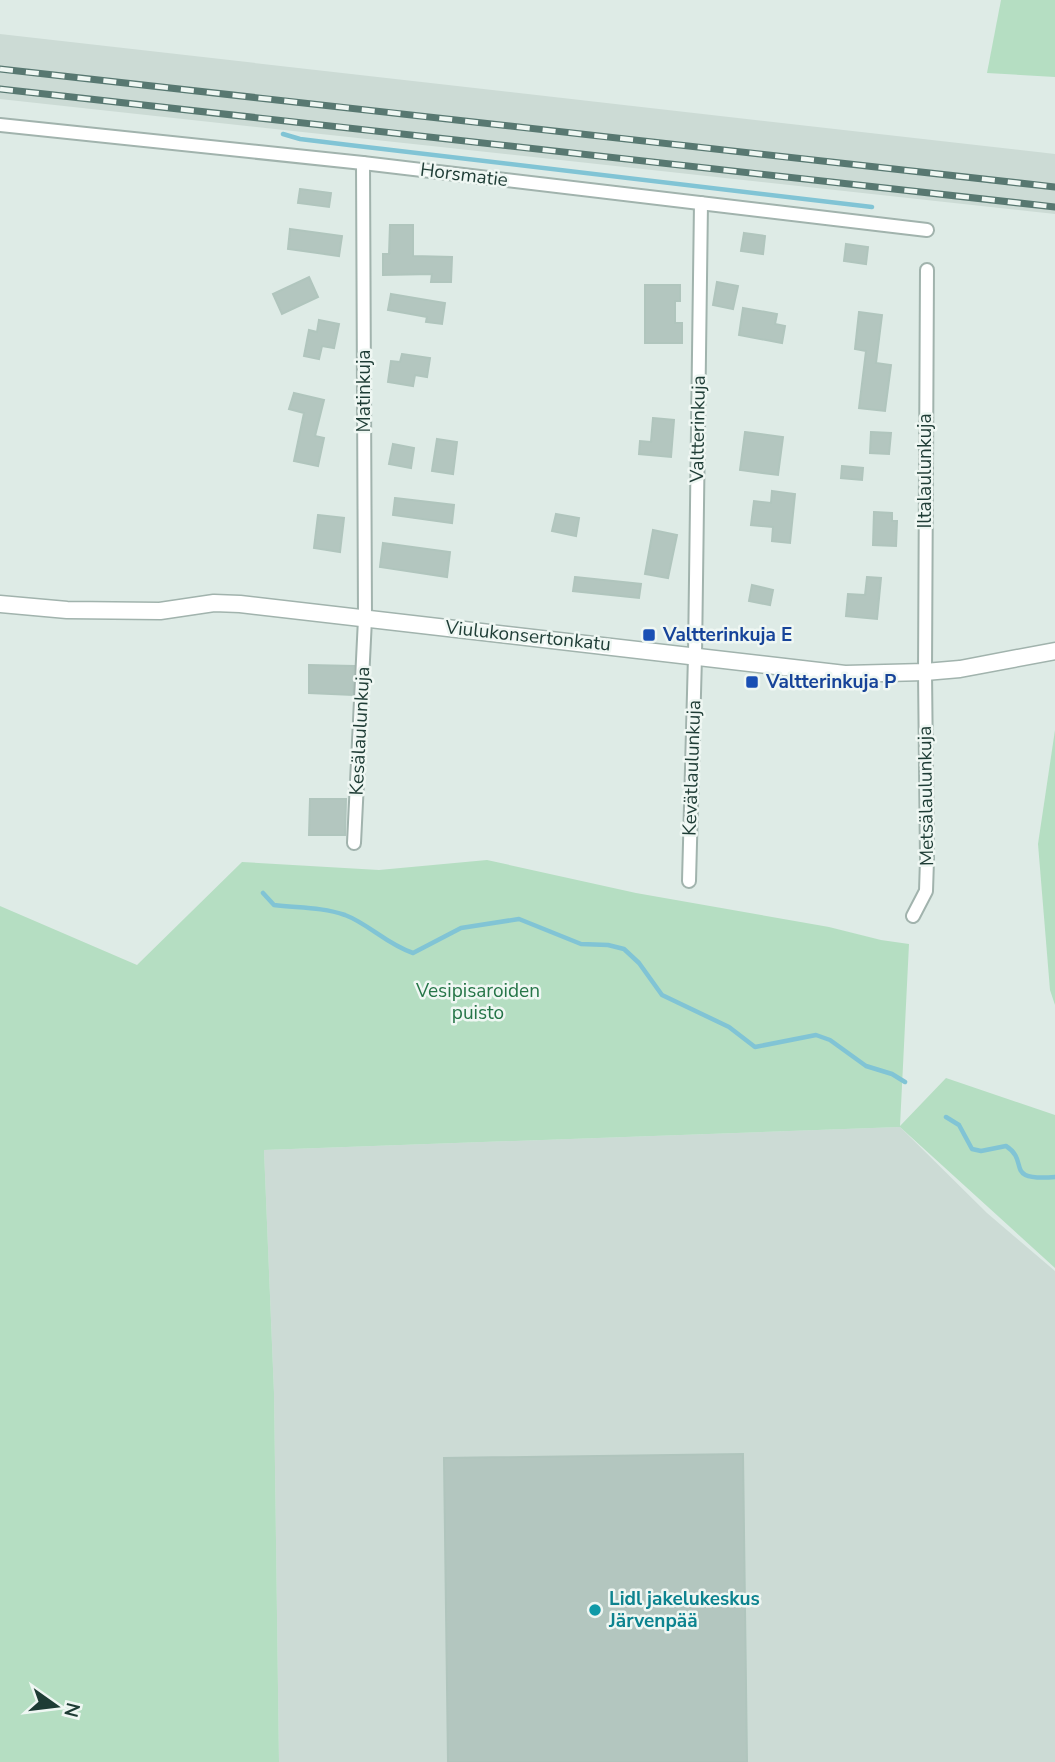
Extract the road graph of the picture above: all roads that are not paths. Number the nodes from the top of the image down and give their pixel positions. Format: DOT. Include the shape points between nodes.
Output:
graph roads {
  1 [pos="0,125"];
  2 [pos="363,163"];
  3 [pos="701,203"];
  4 [pos="927,230"];
  5 [pos="927,270"];
  6 [pos="0,604"];
  7 [pos="365,619"];
  8 [pos="1055,651"];
  9 [pos="695,656"];
  10 [pos="925,673"];
  11 [pos="354,842"];
  12 [pos="689,881"];
  13 [pos="913,916"];
  1 -- 2 [label="street, Horsmatie"];
  2 -- 3 [label="street, Horsmatie"];
  2 -- 7 [label="street, Matinkuja"];
  3 -- 4 [label="street, Horsmatie"];
  3 -- 9 [label="street, Valtterinkuja"];
  5 -- 10 [label="street, Iltalaulunkuja"];
  6 -- 7 [label="street, Viulukonsertonkatu" via="160,611 214,603"];
  7 -- 9 [label="street, Viulukonsertonkatu"];
  7 -- 11 [label="street, Kesälaulunkuja"];
  8 -- 10 [label="street, Viulukonsertonkatu"];
  9 -- 10 [label="street, Viulukonsertonkatu" via="845,674"];
  9 -- 12 [label="street, Kevätlaulunkuja"];
  10 -- 13 [label="street, Metsälaulunkuja" via="927,880"];
}
